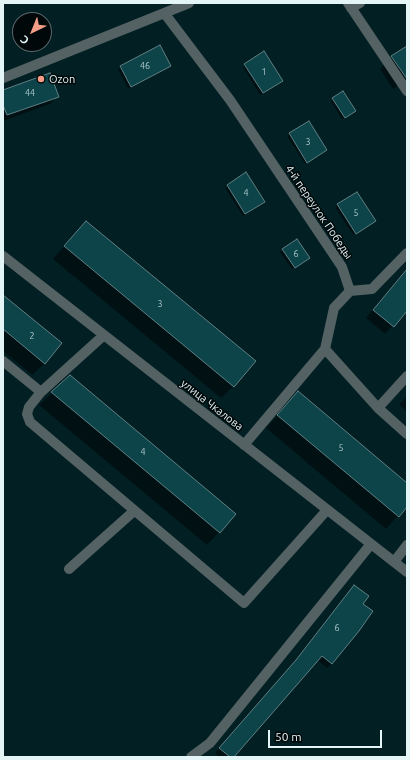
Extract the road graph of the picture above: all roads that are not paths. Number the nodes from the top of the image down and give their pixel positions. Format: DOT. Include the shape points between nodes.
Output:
graph roads {
  1 [pos="189,3"];
  2 [pos="353,5"];
  3 [pos="165,14"];
  4 [pos="3,78"];
  5 [pos="407,91"];
  6 [pos="407,253"];
  7 [pos="3,256"];
  8 [pos="350,291"];
  9 [pos="104,336"];
  10 [pos="325,349"];
  11 [pos="3,361"];
  12 [pos="407,376"];
  13 [pos="41,392"];
  14 [pos="378,408"];
  15 [pos="407,434"];
  16 [pos="244,445"];
  17 [pos="327,510"];
  18 [pos="134,511"];
  19 [pos="371,544"];
  20 [pos="407,545"];
  21 [pos="394,562"];
  22 [pos="69,569"];
  23 [pos="407,572"];
  24 [pos="191,757"];
  1 -- 3 [label="street"];
  2 -- 5 [label="street"];
  3 -- 4 [label="street"];
  3 -- 8 [label="street, 4-й переулок Победы" via="230,100 342,267"];
  6 -- 8 [label="street" via="372,289"];
  7 -- 9 [label="street, улица Чкалова"];
  8 -- 10 [label="street" via="334,308"];
  9 -- 13 [label="street"];
  9 -- 16 [label="street, улица Чкалова"];
  10 -- 14 [label="street"];
  10 -- 16 [label="street"];
  11 -- 13 [label="street"];
  12 -- 14 [label="street"];
  13 -- 18 [label="street" via="29,407 27,414 30,422"];
  14 -- 15 [label="street"];
  16 -- 17 [label="street, улица Чкалова"];
  17 -- 18 [label="street" via="244,604"];
  17 -- 19 [label="street, улица Чкалова"];
  18 -- 22 [label="street"];
  19 -- 21 [label="street, улица Чкалова"];
  19 -- 24 [label="street" via="210,743"];
  20 -- 21 [label="street"];
  21 -- 23 [label="street, улица Чкалова"];
}
